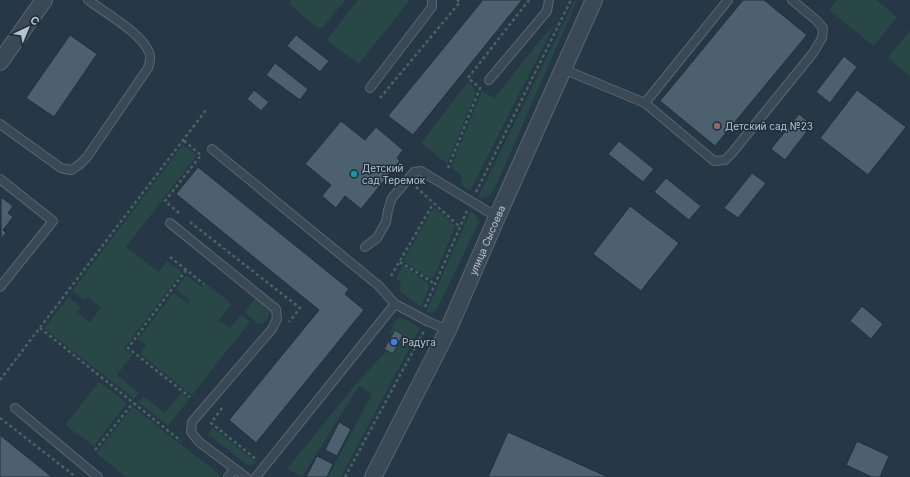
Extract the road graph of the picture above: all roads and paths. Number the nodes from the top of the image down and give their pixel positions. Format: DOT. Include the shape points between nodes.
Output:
graph roads {
  1 [pos="44,0"];
  2 [pos="88,0"];
  3 [pos="432,0"];
  4 [pos="457,0"];
  5 [pos="529,0"];
  6 [pos="549,0"];
  7 [pos="571,0"];
  8 [pos="594,0"];
  9 [pos="728,0"];
  10 [pos="792,0"];
  11 [pos="0,62"];
  12 [pos="563,69"];
  13 [pos="489,80"];
  14 [pos="370,88"];
  15 [pos="380,98"];
  16 [pos="645,103"];
  17 [pos="206,110"];
  18 [pos="0,124"];
  19 [pos="212,149"];
  20 [pos="448,168"];
  21 [pos="0,179"];
  22 [pos="415,187"];
  23 [pos="471,202"];
  24 [pos="433,204"];
  25 [pos="497,217"];
  26 [pos="170,223"];
  27 [pos="460,227"];
  28 [pos="365,247"];
  29 [pos="170,258"];
  30 [pos="400,262"];
  31 [pos="186,270"];
  32 [pos="391,276"];
  33 [pos="204,284"];
  34 [pos="435,284"];
  35 [pos="0,287"];
  36 [pos="395,304"];
  37 [pos="429,322"];
  38 [pos="40,328"];
  39 [pos="448,330"];
  40 [pos="0,380"];
  41 [pos="190,397"];
  42 [pos="133,403"];
  43 [pos="15,408"];
  44 [pos="0,418"];
  45 [pos="183,442"];
  46 [pos="95,450"];
  47 [pos="235,469"];
  48 [pos="76,477"];
  49 [pos="98,477"];
  50 [pos="228,477"];
  51 [pos="246,477"];
  52 [pos="256,477"];
  53 [pos="345,477"];
  54 [pos="373,477"];
  1 -- 11 [label="street"];
  2 -- 18 [label="lane" via="137,35 147,47 150,57 148,68 87,157 71,170 61,168"];
  3 -- 14 [label="lane" via="432,7"];
  4 -- 15 [label="path" via="460,2"];
  5 -- 20 [label="path" via="468,78 480,88"];
  6 -- 13 [label="lane" via="547,11"];
  7 -- 23 [label="path"];
  8 -- 12 [label="street, улица Сысоева"];
  9 -- 16 [label="lane"];
  10 -- 16 [label="lane" via="823,28 822,38 813,53 725,160 714,161"];
  12 -- 16 [label="lane"];
  12 -- 25 [label="street, улица Сысоева"];
  17 -- 38 [label="path"];
  19 -- 36 [label="lane" via="379,286"];
  21 -- 35 [label="lane" via="53,221"];
  22 -- 24 [label="path"];
  23 -- 25 [label="lane"];
  23 -- 27 [label="path"];
  23 -- 28 [label="lane" via="428,174 414,172 392,198 386,222 377,238"];
  24 -- 27 [label="path"];
  24 -- 30 [label="path"];
  25 -- 39 [label="street, улица Сысоева"];
  26 -- 47 [label="lane" via="276,309 277,319 272,329 192,422 192,432 199,442"];
  27 -- 34 [label="path"];
  29 -- 31 [label="path"];
  30 -- 32 [label="path"];
  30 -- 34 [label="path"];
  31 -- 33 [label="path"];
  31 -- 41 [label="path" via="128,348"];
  34 -- 37 [label="path" via="423,311"];
  36 -- 37 [label="lane"];
  36 -- 52 [label="lane"];
  37 -- 39 [label="lane"];
  37 -- 53 [label="path"];
  38 -- 40 [label="path"];
  38 -- 42 [label="path"];
  39 -- 54 [label="street, улица Сысоева"];
  42 -- 45 [label="path"];
  42 -- 46 [label="path"];
  43 -- 49 [label="lane"];
  44 -- 48 [label="path"];
  47 -- 50 [label="lane"];
  47 -- 51 [label="lane"];
}
